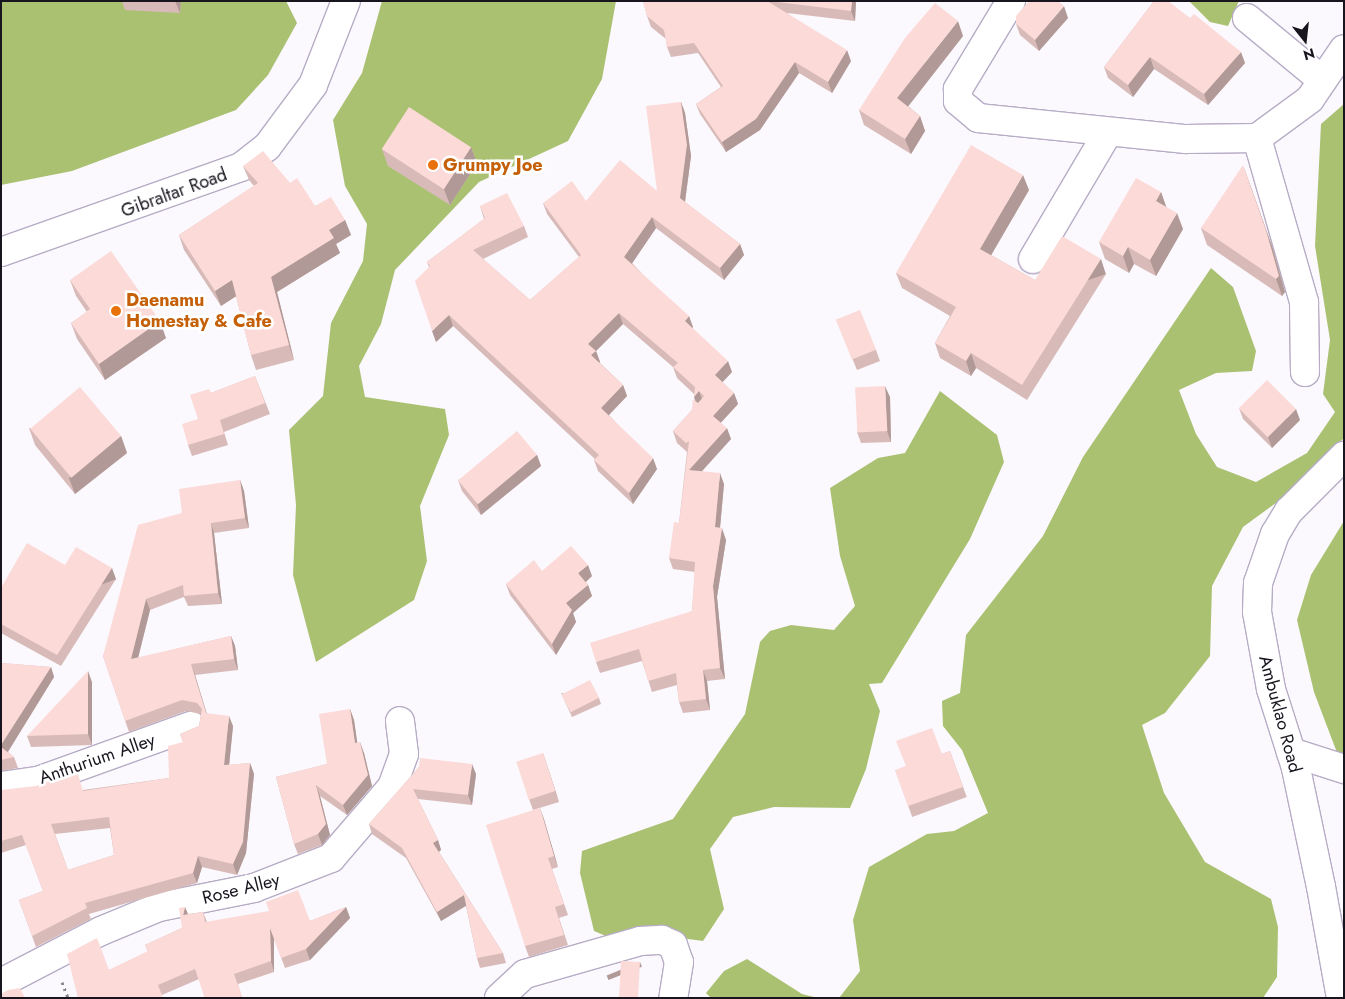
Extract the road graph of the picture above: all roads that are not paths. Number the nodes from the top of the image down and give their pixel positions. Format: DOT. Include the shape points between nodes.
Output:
graph roads {
  1 [pos="346,1"];
  2 [pos="1011,1"];
  3 [pos="1247,18"];
  4 [pos="1344,49"];
  5 [pos="1322,80"];
  6 [pos="1108,132"];
  7 [pos="1257,138"];
  8 [pos="1,252"];
  9 [pos="1033,258"];
  10 [pos="1306,372"];
  11 [pos="1344,456"];
  12 [pos="400,721"];
  13 [pos="191,726"];
  14 [pos="1291,752"];
  15 [pos="1344,769"];
  16 [pos="1,786"];
  17 [pos="1,983"];
  18 [pos="499,998"];
  19 [pos="673,998"];
  20 [pos="1341,998"];
  1 -- 8 [label="street, Gibraltar Road" via="313,85 267,147 241,167"];
  2 -- 6 [label="street" via="958,89 958,101 965,111 990,120"];
  3 -- 5 [label="street"];
  4 -- 5 [label="street"];
  5 -- 7 [label="street" via="1310,99"];
  6 -- 7 [label="street"];
  6 -- 9 [label="street"];
  7 -- 10 [label="street" via="1304,302"];
  11 -- 14 [label="street, Ambuklao Road" via="1289,510 1264,556 1258,583 1262,644"];
  12 -- 17 [label="street, Rose Alley" via="402,768 392,787 331,858 254,888 159,907 101,931"];
  13 -- 16 [label="street, Anthurium Alley" via="38,782"];
  14 -- 15 [label="street"];
  14 -- 20 [label="street, Ambuklao Road"];
  18 -- 19 [label="street" via="525,974 640,941 662,940 673,945 679,962"];
}
